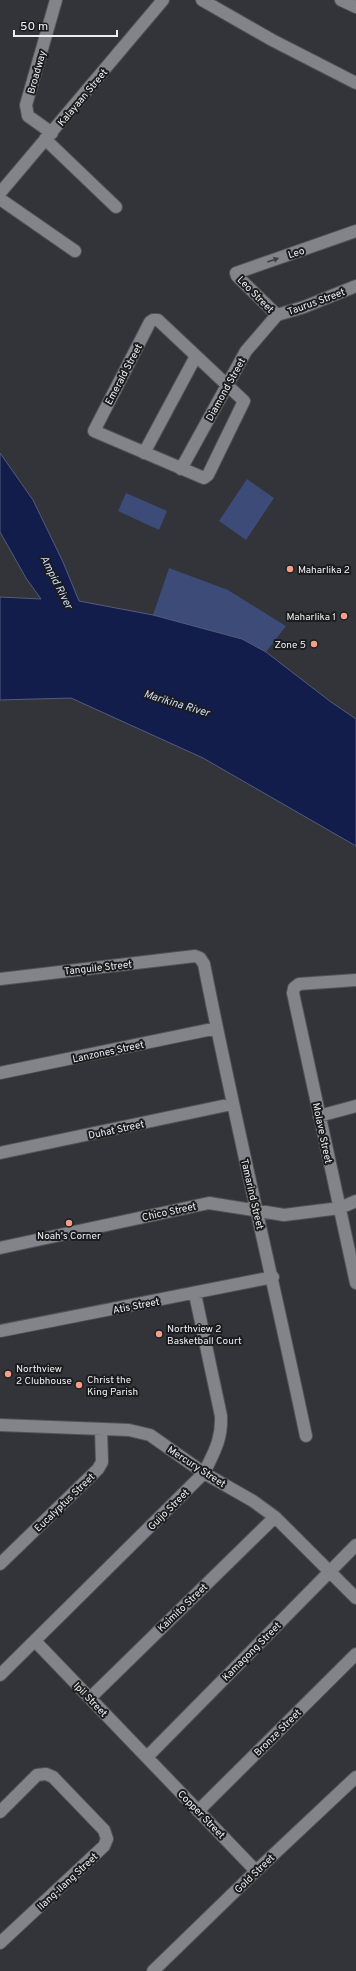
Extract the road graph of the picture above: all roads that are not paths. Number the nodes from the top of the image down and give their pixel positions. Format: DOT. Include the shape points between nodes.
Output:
graph roads {
  1 [pos="56,0"];
  2 [pos="163,0"];
  3 [pos="202,0"];
  4 [pos="341,0"];
  5 [pos="356,7"];
  6 [pos="356,83"];
  7 [pos="49,136"];
  8 [pos="0,193"];
  9 [pos="0,199"];
  10 [pos="116,207"];
  11 [pos="356,231"];
  12 [pos="75,251"];
  13 [pos="236,273"];
  14 [pos="356,286"];
  15 [pos="277,315"];
  16 [pos="196,356"];
  17 [pos="227,383"];
  18 [pos="144,453"];
  19 [pos="181,469"];
  20 [pos="195,956"];
  21 [pos="0,979"];
  22 [pos="356,980"];
  23 [pos="217,1028"];
  24 [pos="0,1073"];
  25 [pos="232,1104"];
  26 [pos="356,1106"];
  27 [pos="319,1116"];
  28 [pos="0,1153"];
  29 [pos="356,1201"];
  30 [pos="340,1208"];
  31 [pos="256,1211"];
  32 [pos="0,1248"];
  33 [pos="273,1278"];
  34 [pos="356,1283"];
  35 [pos="195,1294"];
  36 [pos="0,1331"];
  37 [pos="0,1427"];
  38 [pos="101,1429"];
  39 [pos="306,1436"];
  40 [pos="204,1473"];
  41 [pos="275,1517"];
  42 [pos="356,1545"];
  43 [pos="0,1564"];
  44 [pos="330,1571"];
  45 [pos="356,1598"];
  46 [pos="35,1641"];
  47 [pos="356,1654"];
  48 [pos="0,1675"];
  49 [pos="90,1698"];
  50 [pos="147,1757"];
  51 [pos="356,1777"];
  52 [pos="198,1810"];
  53 [pos="0,1812"];
  54 [pos="256,1871"];
  55 [pos="0,1943"];
  56 [pos="153,1971"];
  1 -- 7 [label="street, Broadway" via="26,105 28,116"];
  2 -- 7 [label="street, Kalayaan Street"];
  3 -- 6 [label="street" via="272,40"];
  4 -- 5 [label="street"];
  7 -- 8 [label="street, Kalayaan Street"];
  7 -- 10 [label="street, Broadway"];
  9 -- 12 [label="street"];
  13 -- 11 [label="street, Leo, one-way"];
  13 -- 15 [label="street, Leo Street"];
  14 -- 15 [label="street, Taurus Street"];
  15 -- 17 [label="street, Diamond Street" via="246,351"];
  16 -- 17 [label="street"];
  16 -- 18 [label="street"];
  16 -- 18 [label="street, Emerald Street" via="158,320 150,322 94,429 95,433"];
  17 -- 19 [label="street, Diamond Street"];
  17 -- 19 [label="street" via="242,398 244,404 208,475 204,478"];
  18 -- 19 [label="street"];
  20 -- 21 [label="street, Tanguile Street"];
  20 -- 23 [label="street, Tamarind Street" via="204,964"];
  22 -- 27 [label="street, Molave Street" via="299,984 294,988"];
  23 -- 24 [label="street, Lanzones Street"];
  23 -- 25 [label="street, Tamarind Street"];
  25 -- 28 [label="street, Duhat Street"];
  25 -- 31 [label="street, Tamarind Street"];
  26 -- 27 [label="street"];
  27 -- 30 [label="street, Molave Street"];
  29 -- 30 [label="street, Chico Street"];
  30 -- 31 [label="street, Chico Street" via="284,1215"];
  30 -- 34 [label="street, Molave Street"];
  31 -- 32 [label="street, Chico Street" via="209,1203"];
  31 -- 33 [label="street, Tamarind Street"];
  33 -- 35 [label="street, Atis Street"];
  33 -- 39 [label="street, Tamarind Street"];
  35 -- 36 [label="street, Atis Street"];
  35 -- 40 [label="street, Guijo Street" via="222,1429 220,1441"];
  37 -- 38 [label="street, Mercury Street"];
  38 -- 40 [label="street, Mercury Street" via="150,1434"];
  38 -- 43 [label="street, Eucalyptus Street" via="102,1462 98,1469"];
  40 -- 41 [label="street, Mercury Street" via="253,1501"];
  40 -- 46 [label="street, Guijo Street"];
  41 -- 44 [label="street, Mercury Street"];
  41 -- 49 [label="street, Kaimito Street"];
  42 -- 44 [label="street, Kamagong Street"];
  44 -- 45 [label="street, Mercury Street"];
  44 -- 50 [label="street, Kamagong Street"];
  46 -- 48 [label="street, Guijo Street"];
  46 -- 49 [label="street, Ipil Street"];
  47 -- 52 [label="street, Bronze Street"];
  49 -- 50 [label="street, Ipil Street"];
  50 -- 52 [label="street, Copper Street"];
  51 -- 54 [label="street, Gold Street"];
  52 -- 54 [label="street, Copper Street"];
  53 -- 55 [label="street, Ilang-Ilang Street" via="37,1775 46,1774 53,1777 104,1830 107,1839 104,1846"];
  54 -- 56 [label="street, Gold Street"];
}
